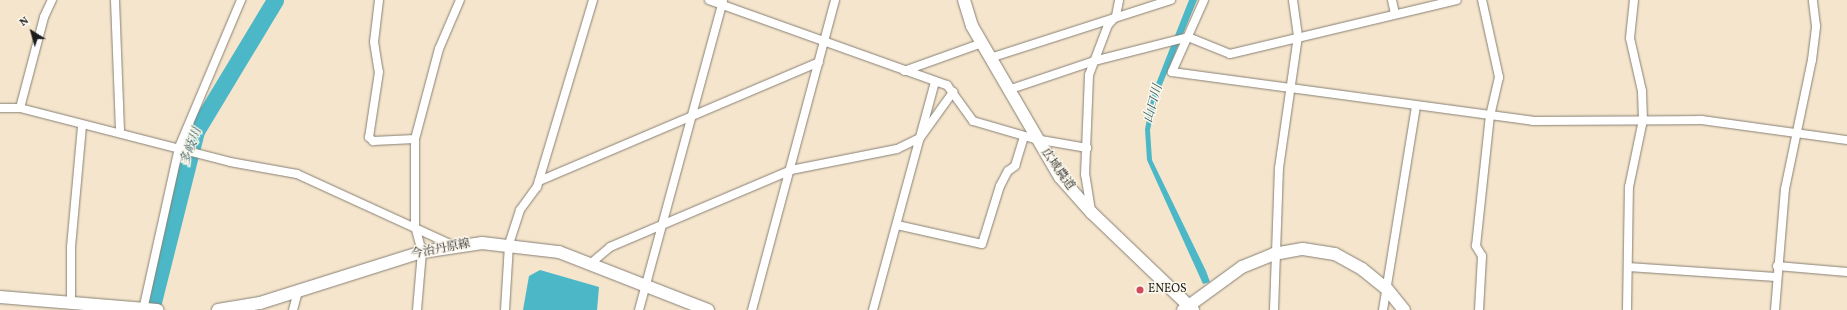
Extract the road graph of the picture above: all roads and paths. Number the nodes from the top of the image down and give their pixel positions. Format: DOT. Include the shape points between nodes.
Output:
graph roads {
  1 [pos="52,0"];
  2 [pos="115,0"];
  3 [pos="241,0"];
  4 [pos="379,0"];
  5 [pos="460,0"];
  6 [pos="593,0"];
  7 [pos="709,0"];
  8 [pos="835,0"];
  9 [pos="964,0"];
  10 [pos="1119,0"];
  11 [pos="1171,0"];
  12 [pos="1204,0"];
  13 [pos="1293,0"];
  14 [pos="1392,0"];
  15 [pos="1457,0"];
  16 [pos="1482,0"];
  17 [pos="1634,0"];
  18 [pos="1813,0"];
  19 [pos="723,3"];
  20 [pos="1395,14"];
  21 [pos="1116,16"];
  22 [pos="1298,36"];
  23 [pos="1188,37"];
  24 [pos="824,42"];
  25 [pos="982,43"];
  26 [pos="990,58"];
  27 [pos="1094,61"];
  28 [pos="819,62"];
  29 [pos="904,71"];
  30 [pos="935,82"];
  31 [pos="1290,88"];
  32 [pos="1008,90"];
  33 [pos="953,92"];
  34 [pos="1416,106"];
  35 [pos="0,108"];
  36 [pos="20,108"];
  37 [pos="1490,116"];
  38 [pos="692,117"];
  39 [pos="1643,120"];
  40 [pos="82,124"];
  41 [pos="120,133"];
  42 [pos="1794,135"];
  43 [pos="1029,137"];
  44 [pos="920,138"];
  45 [pos="415,139"];
  46 [pos="1847,140"];
  47 [pos="179,147"];
  48 [pos="1087,148"];
  49 [pos="791,170"];
  50 [pos="539,181"];
  51 [pos="1092,213"];
  52 [pos="897,225"];
  53 [pos="415,226"];
  54 [pos="662,226"];
  55 [pos="509,244"];
  56 [pos="452,246"];
  57 [pos="422,252"];
  58 [pos="1274,254"];
  59 [pos="590,264"];
  60 [pos="1777,266"];
  61 [pos="1628,267"];
  62 [pos="1847,272"];
  63 [pos="1776,277"];
  64 [pos="645,287"];
  65 [pos="1387,289"];
  66 [pos="298,291"];
  67 [pos="0,297"];
  68 [pos="71,302"];
  69 [pos="43,305"];
  70 [pos="1188,309"];
  71 [pos="143,310"];
  72 [pos="157,310"];
  73 [pos="218,310"];
  74 [pos="293,310"];
  75 [pos="417,310"];
  76 [pos="505,310"];
  77 [pos="639,310"];
  78 [pos="708,310"];
  79 [pos="752,310"];
  80 [pos="873,310"];
  81 [pos="1274,310"];
  82 [pos="1383,310"];
  83 [pos="1404,310"];
  84 [pos="1478,310"];
  85 [pos="1627,310"];
  86 [pos="1775,310"];
  1 -- 36 [label="street" via="44,17"];
  2 -- 41 [label="street"];
  3 -- 47 [label="street"];
  4 -- 45 [label="street" via="374,42 379,72 369,137 373,141"];
  5 -- 45 [label="street" via="439,49"];
  6 -- 50 [label="street"];
  7 -- 19 [label="street"];
  8 -- 24 [label="street"];
  9 -- 25 [label="main road, 広域農道"];
  10 -- 21 [label="street"];
  11 -- 21 [label="street"];
  12 -- 23 [label="street"];
  13 -- 22 [label="street"];
  14 -- 20 [label="street"];
  15 -- 20 [label="street"];
  16 -- 37 [label="street" via="1499,77"];
  17 -- 39 [label="street" via="1630,38 1642,91"];
  18 -- 42 [label="street" via="1816,26 1812,60"];
  19 -- 24 [label="street"];
  19 -- 38 [label="street"];
  20 -- 22 [label="street"];
  21 -- 26 [label="street"];
  21 -- 27 [label="street" via="1108,25"];
  22 -- 23 [label="street" via="1230,54"];
  22 -- 31 [label="street"];
  23 -- 27 [label="street"];
  23 -- 31 [label="street" via="1172,72"];
  24 -- 28 [label="street"];
  24 -- 29 [label="street"];
  25 -- 26 [label="main road, 広域農道"];
  25 -- 29 [label="street"];
  26 -- 32 [label="main road, 広域農道"];
  27 -- 32 [label="street"];
  27 -- 48 [label="street" via="1089,75"];
  28 -- 38 [label="street"];
  28 -- 49 [label="street"];
  29 -- 30 [label="street"];
  30 -- 33 [label="street" via="947,85"];
  30 -- 44 [label="street"];
  31 -- 34 [label="street"];
  31 -- 58 [label="street"];
  32 -- 43 [label="main road, 広域農道"];
  33 -- 43 [label="street" via="973,121"];
  33 -- 44 [label="street"];
  34 -- 37 [label="street"];
  34 -- 65 [label="street"];
  35 -- 36 [label="street"];
  36 -- 40 [label="street"];
  37 -- 39 [label="street" via="1533,121"];
  37 -- 84 [label="street" via="1476,246 1482,256"];
  38 -- 50 [label="street"];
  38 -- 54 [label="street"];
  39 -- 42 [label="street" via="1702,120"];
  39 -- 61 [label="street" via="1629,186"];
  40 -- 41 [label="street"];
  40 -- 68 [label="street" via="71,248"];
  41 -- 47 [label="street"];
  42 -- 46 [label="street"];
  42 -- 60 [label="street"];
  43 -- 48 [label="street"];
  43 -- 51 [label="main road, 広域農道"];
  43 -- 52 [label="street" via="1015,166 1008,171 1000,186 982,244"];
  44 -- 49 [label="street" via="897,149"];
  44 -- 52 [label="street"];
  45 -- 53 [label="street"];
  47 -- 53 [label="street" via="230,162 297,174"];
  47 -- 71 [label="street"];
  48 -- 51 [label="street" via="1085,175"];
  49 -- 54 [label="street"];
  49 -- 79 [label="street"];
  50 -- 55 [label="street" via="520,210"];
  51 -- 70 [label="main road, 広域農道"];
  52 -- 80 [label="street"];
  53 -- 56 [label="street"];
  53 -- 57 [label="street"];
  54 -- 59 [label="street" via="610,247"];
  54 -- 64 [label="street"];
  55 -- 56 [label="main road, 今治丹原線"];
  55 -- 59 [label="main road, 今治丹原線" via="559,252"];
  55 -- 76 [label="street"];
  56 -- 57 [label="main road, 今治丹原線"];
  57 -- 66 [label="main road, 今治丹原線"];
  57 -- 75 [label="street"];
  58 -- 65 [label="main road" via="1303,249 1335,254 1362,269"];
  58 -- 70 [label="main road" via="1242,267"];
  58 -- 81 [label="street"];
  59 -- 64 [label="main road, 今治丹原線"];
  60 -- 62 [label="street"];
  60 -- 63 [label="street"];
  61 -- 63 [label="street"];
  61 -- 85 [label="street"];
  63 -- 86 [label="street"];
  64 -- 77 [label="street"];
  64 -- 78 [label="main road, 今治丹原線"];
  65 -- 82 [label="street"];
  65 -- 83 [label="main road"];
  66 -- 73 [label="main road, 今治丹原線" via="260,303"];
  66 -- 74 [label="street"];
  67 -- 69 [label="main road"];
  68 -- 69 [label="main road"];
  68 -- 71 [label="main road"];
  71 -- 72 [label="main road"];
}
